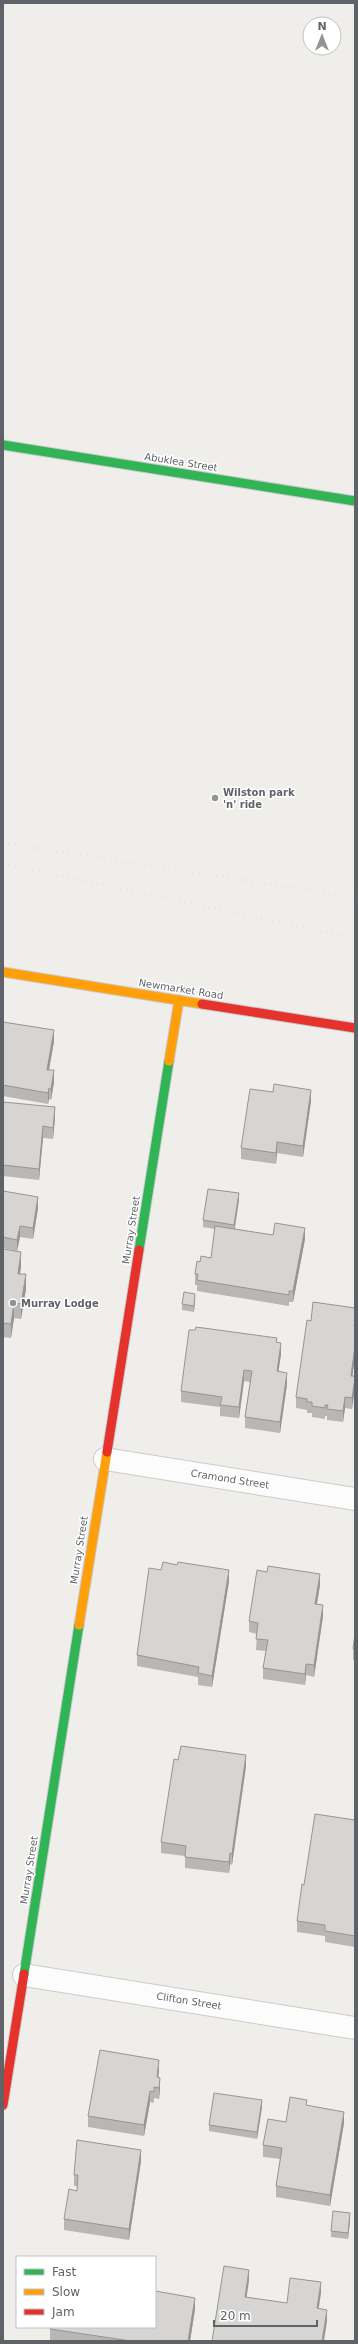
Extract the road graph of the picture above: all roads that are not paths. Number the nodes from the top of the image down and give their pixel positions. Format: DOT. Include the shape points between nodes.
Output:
graph roads {
  1 [pos="3,444"];
  2 [pos="355,501"];
  3 [pos="3,972"];
  4 [pos="179,1000"];
  5 [pos="355,1028"];
  6 [pos="105,1459"];
  7 [pos="355,1499"];
  8 [pos="24,1975"];
  9 [pos="355,2028"];
  10 [pos="3,2105"];
  1 -- 2 [label="street, Abuklea Street"];
  3 -- 4 [label="street, Newmarket Road"];
  4 -- 5 [label="street, Newmarket Road"];
  4 -- 6 [label="street, Murray Street"];
  6 -- 7 [label="street, Cramond Street"];
  6 -- 8 [label="street, Murray Street"];
  8 -- 9 [label="street, Clifton Street"];
  8 -- 10 [label="street, Murray Street"];
}
